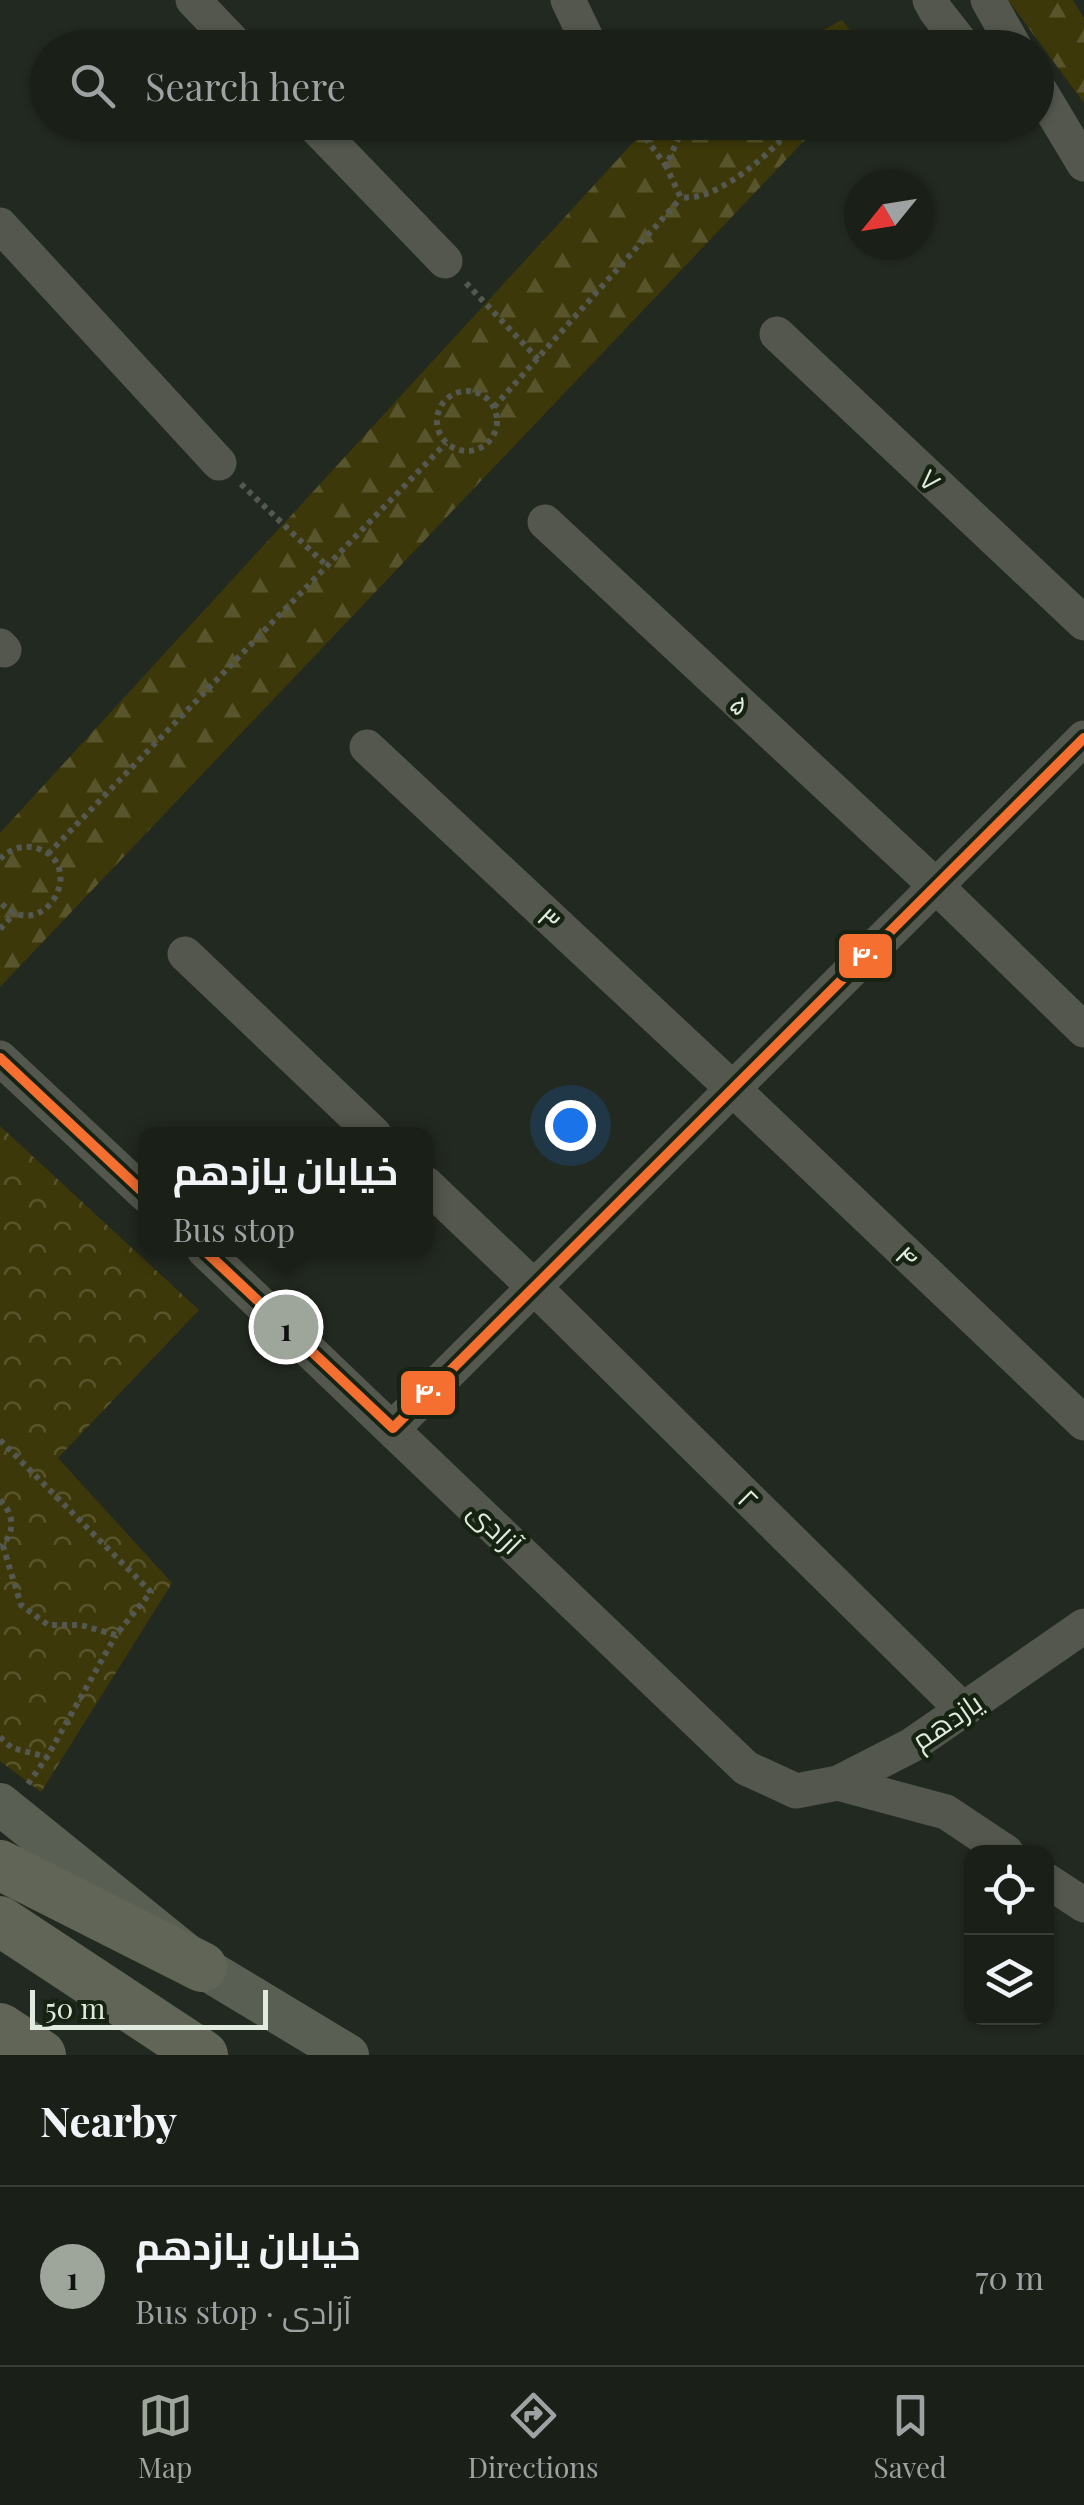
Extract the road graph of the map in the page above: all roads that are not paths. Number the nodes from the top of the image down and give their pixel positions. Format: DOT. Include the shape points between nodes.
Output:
graph roads {
  1 [pos="193,0"];
  2 [pos="568,0"];
  3 [pos="930,0"];
  4 [pos="988,0"];
  5 [pos="221,30"];
  6 [pos="582,30"];
  7 [pos="951,30"];
  8 [pos="1005,30"];
  9 [pos="1054,115"];
  10 [pos="328,140"];
  11 [pos="1053,140"];
  12 [pos="1082,162"];
  13 [pos="0,225"];
  14 [pos="446,262"];
  15 [pos="778,334"];
  16 [pos="219,463"];
  17 [pos="545,522"];
  18 [pos="1084,623"];
  19 [pos="1084,738"];
  20 [pos="367,747"];
  21 [pos="936,886"];
  22 [pos="184,954"];
  23 [pos="1084,1030"];
  24 [pos="0,1058"];
  25 [pos="732,1089"];
  26 [pos="367,1127"];
  27 [pos="138,1187"];
  28 [pos="433,1191"];
  29 [pos="211,1257"];
  30 [pos="534,1287"];
  31 [pos="1084,1423"];
  32 [pos="393,1428"];
  33 [pos="1084,1626"];
  34 [pos="963,1710"];
  35 [pos="838,1783"];
  36 [pos="796,1790"];
  37 [pos="4,1807"];
  38 [pos="996,1845"];
  39 [pos="0,1865"];
  40 [pos="1054,1885"];
  41 [pos="1084,1905"];
  42 [pos="0,1921"];
  43 [pos="202,1967"];
  44 [pos="0,2028"];
  45 [pos="41,2055"];
  46 [pos="203,2055"];
  47 [pos="348,2055"];
  1 -- 5 [label="street"];
  2 -- 6 [label="street"];
  3 -- 7 [label="street"];
  4 -- 8 [label="street"];
  9 -- 12 [label="street"];
  10 -- 14 [label="street"];
  11 -- 12 [label="street"];
  13 -- 16 [label="street"];
  15 -- 18 [label="street, ۷"];
  17 -- 21 [label="street, ۵"];
  19 -- 21 [label="street"];
  20 -- 25 [label="street, ۳"];
  21 -- 23 [label="street, ۵"];
  21 -- 25 [label="street"];
  22 -- 26 [label="street"];
  24 -- 27 [label="street"];
  25 -- 30 [label="street"];
  25 -- 31 [label="street, ۴"];
  28 -- 30 [label="street, ۲"];
  29 -- 32 [label="street, آزادی"];
  30 -- 32 [label="street"];
  30 -- 34 [label="street, ۲"];
  32 -- 36 [label="street, آزادی" via="746,1768"];
  33 -- 34 [label="street, یازدهم"];
  34 -- 35 [label="street, یازدهم"];
  35 -- 36 [label="street, یازدهم"];
  35 -- 38 [label="street" via="946,1812"];
  37 -- 43 [label="main road"];
  39 -- 43 [label="highway"];
  40 -- 41 [label="street"];
  42 -- 46 [label="highway"];
  43 -- 47 [label="main road"];
  44 -- 45 [label="highway"];
}
